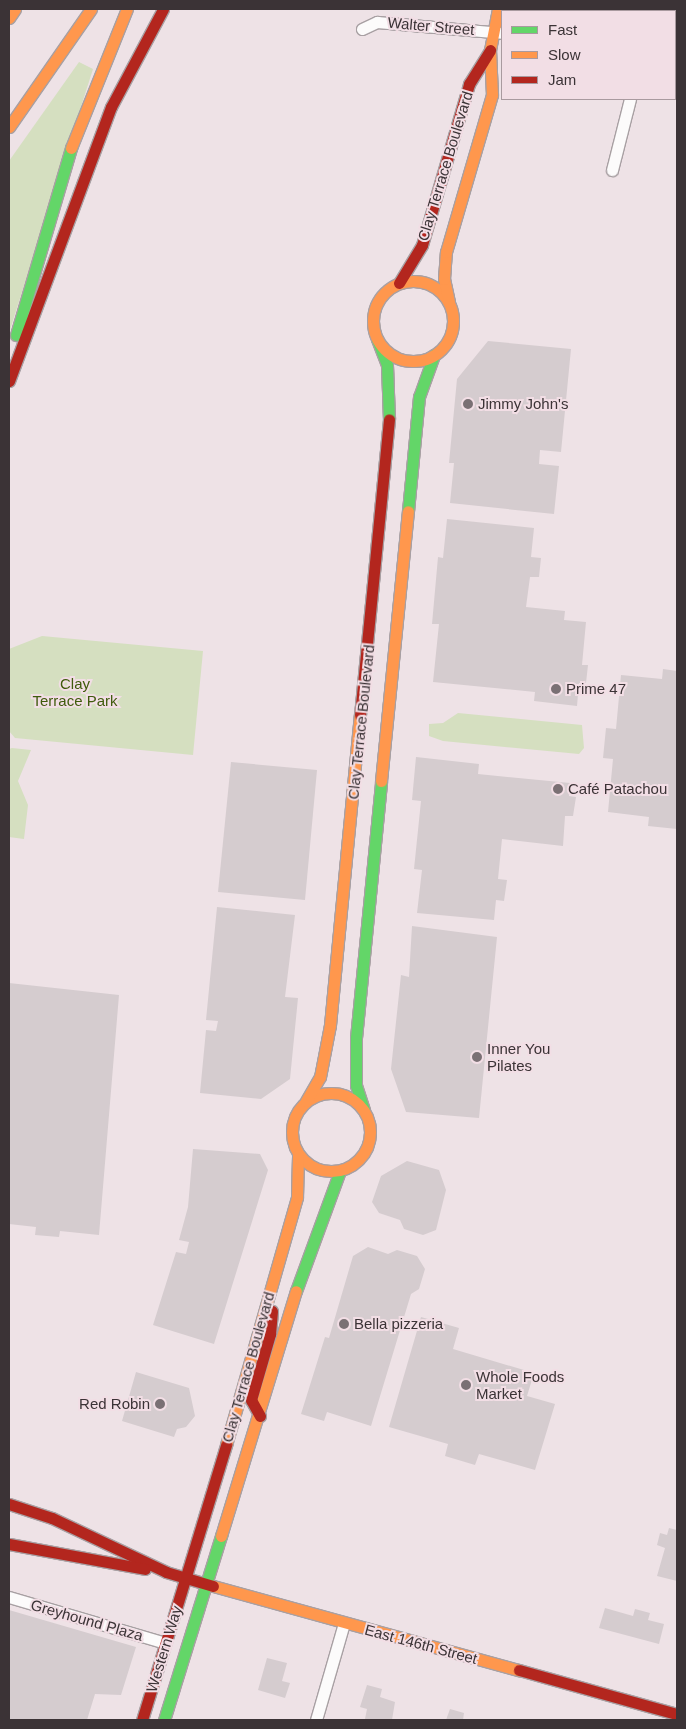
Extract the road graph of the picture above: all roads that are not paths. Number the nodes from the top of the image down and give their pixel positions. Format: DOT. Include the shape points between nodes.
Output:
graph roads {
  1 [pos="16,9"];
  2 [pos="91,9"];
  3 [pos="127,9"];
  4 [pos="163,9"];
  5 [pos="498,9"];
  6 [pos="9,18"];
  7 [pos="362,29"];
  8 [pos="498,32"];
  9 [pos="490,50"];
  10 [pos="630,100"];
  11 [pos="9,126"];
  12 [pos="612,170"];
  13 [pos="400,283"];
  14 [pos="449,302"];
  15 [pos="377,339"];
  16 [pos="434,355"];
  17 [pos="9,364"];
  18 [pos="9,381"];
  19 [pos="306,1101"];
  20 [pos="364,1110"];
  21 [pos="298,1154"];
  22 [pos="340,1170"];
  23 [pos="276,1269"];
  24 [pos="260,1416"];
  25 [pos="9,1504"];
  26 [pos="9,1544"];
  27 [pos="166,1572"];
  28 [pos="186,1578"];
  29 [pos="208,1585"];
  30 [pos="9,1597"];
  31 [pos="344,1623"];
  32 [pos="165,1643"];
  33 [pos="677,1714"];
  34 [pos="142,1720"];
  35 [pos="164,1720"];
  36 [pos="316,1720"];
  1 -- 6 [label="main road"];
  2 -- 11 [label="main road"];
  3 -- 17 [label="main road" via="77,127"];
  4 -- 18 [label="main road" via="111,107"];
  5 -- 8 [label="main road, Clay Terrace Boulevard"];
  7 -- 8 [label="street, Walter Street" via="377,22"];
  8 -- 9 [label="main road, Clay Terrace Boulevard"];
  9 -- 13 [label="main road, Clay Terrace Boulevard" via="470,84 422,245"];
  9 -- 14 [label="main road, Clay Terrace Boulevard" via="492,95 446,252 444,279"];
  10 -- 12 [label="street"];
  13 -- 14 [label="main road" via="428,283"];
  13 -- 15 [label="main road" via="377,302 372,322"];
  14 -- 16 [label="main road" via="452,328 444,346"];
  15 -- 16 [label="main road" via="398,358 416,361"];
  15 -- 19 [label="main road, Clay Terrace Boulevard" via="387,366 391,394 388,434 330,1025 320,1077"];
  16 -- 20 [label="main road, Clay Terrace Boulevard" via="419,397 356,1038 356,1085"];
  19 -- 20 [label="main road" via="332,1092 350,1097"];
  19 -- 21 [label="main road" via="292,1127"];
  20 -- 22 [label="main road" via="371,1133 367,1150 356,1163"];
  21 -- 22 [label="main road" via="321,1170"];
  21 -- 23 [label="main road, Clay Terrace Boulevard" via="297,1197"];
  22 -- 24 [label="main road, Clay Terrace Boulevard" via="314,1234"];
  23 -- 24 [label="main road" via="270,1334 251,1400"];
  23 -- 28 [label="main road, Clay Terrace Boulevard"];
  24 -- 29 [label="main road, Clay Terrace Boulevard"];
  25 -- 27 [label="main road, East 146th Street" via="52,1518"];
  26 -- 27 [label="main road, East 146th Street"];
  27 -- 28 [label="main road, East 146th Street"];
  28 -- 29 [label="main road, East 146th Street"];
  28 -- 32 [label="main road, Western Way"];
  29 -- 31 [label="main road, East 146th Street"];
  29 -- 35 [label="main road, Western Way"];
  30 -- 32 [label="street, Greyhound Plaza"];
  31 -- 33 [label="main road, East 146th Street"];
  31 -- 36 [label="street"];
  32 -- 34 [label="main road, Western Way"];
}
